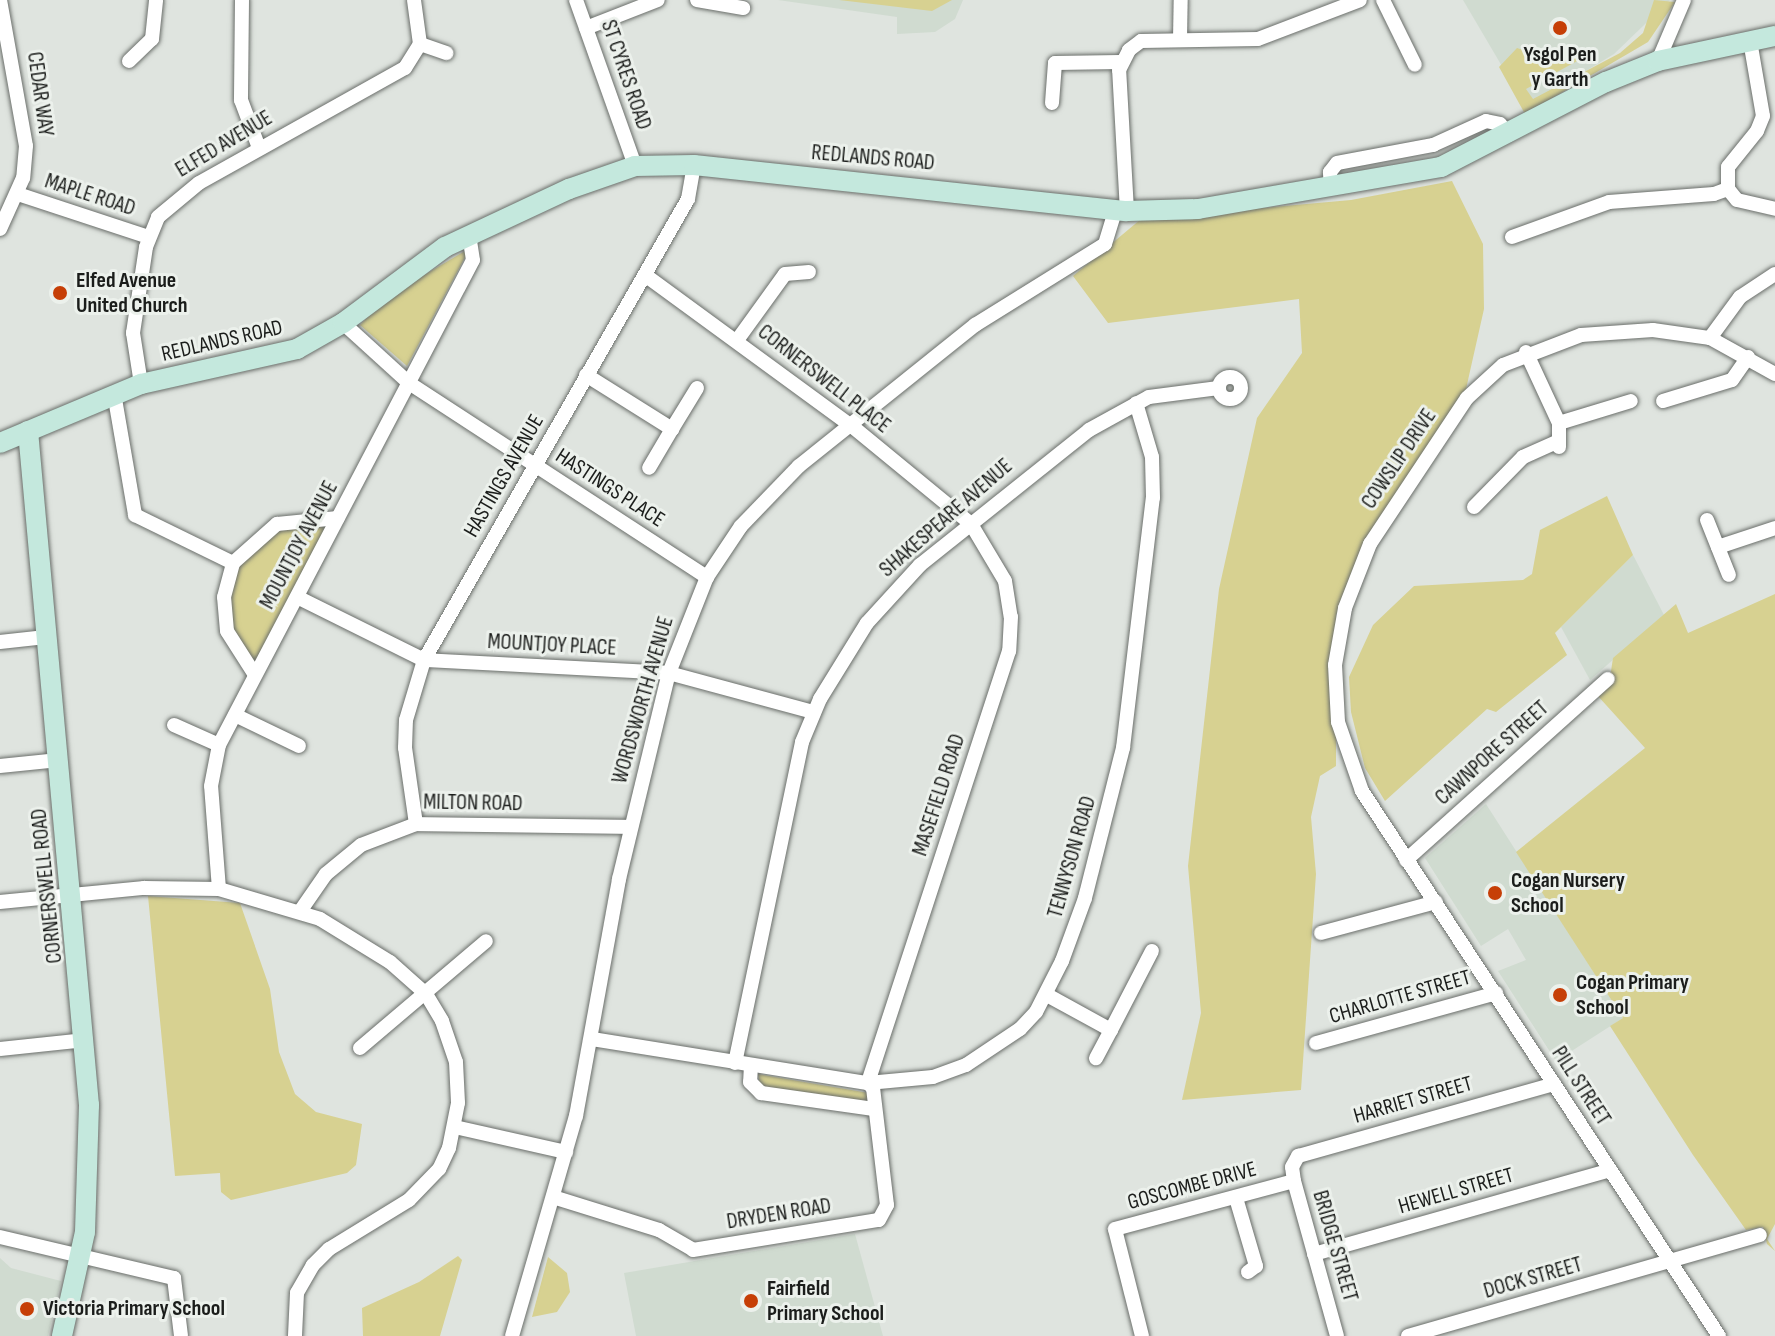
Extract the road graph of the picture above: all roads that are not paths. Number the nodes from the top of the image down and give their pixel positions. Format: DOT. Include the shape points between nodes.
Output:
graph roads {
  1 [pos="0,0"];
  2 [pos="156,0"];
  3 [pos="242,0"];
  4 [pos="414,0"];
  5 [pos="576,0"];
  6 [pos="658,0"];
  7 [pos="697,0"];
  8 [pos="1181,0"];
  9 [pos="1360,0"];
  10 [pos="1383,0"];
  11 [pos="1684,0"];
  12 [pos="743,8"];
  13 [pos="586,28"];
  14 [pos="1775,36"];
  15 [pos="1180,39"];
  16 [pos="1750,41"];
  17 [pos="420,44"];
  18 [pos="446,53"];
  19 [pos="129,61"];
  20 [pos="1658,61"];
  21 [pos="1120,62"];
  22 [pos="1415,65"];
  23 [pos="1052,103"];
  24 [pos="1769,117"];
  25 [pos="259,148"];
  26 [pos="694,165"];
  27 [pos="635,166"];
  28 [pos="1728,189"];
  29 [pos="18,194"];
  30 [pos="1775,209"];
  31 [pos="1121,210"];
  32 [pos="0,229"];
  33 [pos="469,235"];
  34 [pos="149,237"];
  35 [pos="1512,237"];
  36 [pos="809,272"];
  37 [pos="1775,274"];
  38 [pos="645,275"];
  39 [pos="343,323"];
  40 [pos="1710,338"];
  41 [pos="738,339"];
  42 [pos="1526,352"];
  43 [pos="1748,357"];
  44 [pos="1775,374"];
  45 [pos="586,375"];
  46 [pos="409,383"];
  47 [pos="141,384"];
  48 [pos="697,388"];
  49 [pos="1218,388"];
  50 [pos="114,393"];
  51 [pos="1631,401"];
  52 [pos="1663,401"];
  53 [pos="1136,403"];
  54 [pos="1559,423"];
  55 [pos="848,424"];
  56 [pos="672,429"];
  57 [pos="28,431"];
  58 [pos="0,443"];
  59 [pos="535,465"];
  60 [pos="649,468"];
  61 [pos="1474,507"];
  62 [pos="338,518"];
  63 [pos="1707,520"];
  64 [pos="971,524"];
  65 [pos="1775,528"];
  66 [pos="1718,547"];
  67 [pos="233,563"];
  68 [pos="1729,575"];
  69 [pos="707,577"];
  70 [pos="297,597"];
  71 [pos="46,637"];
  72 [pos="0,642"];
  73 [pos="424,660"];
  74 [pos="669,673"];
  75 [pos="255,675"];
  76 [pos="1608,679"];
  77 [pos="814,712"];
  78 [pos="235,715"];
  79 [pos="174,725"];
  80 [pos="219,745"];
  81 [pos="299,746"];
  82 [pos="59,760"];
  83 [pos="0,766"];
  84 [pos="416,824"];
  85 [pos="630,827"];
  86 [pos="1406,860"];
  87 [pos="219,889"];
  88 [pos="72,895"];
  89 [pos="0,902"];
  90 [pos="1436,902"];
  91 [pos="301,910"];
  92 [pos="1321,933"];
  93 [pos="486,941"];
  94 [pos="1152,951"];
  95 [pos="1496,993"];
  96 [pos="426,994"];
  97 [pos="1047,995"];
  98 [pos="1111,1030"];
  99 [pos="592,1039"];
  100 [pos="86,1040"];
  101 [pos="1316,1043"];
  102 [pos="360,1048"];
  103 [pos="0,1049"];
  104 [pos="1096,1058"];
  105 [pos="735,1063"];
  106 [pos="751,1065"];
  107 [pos="868,1083"];
  108 [pos="1554,1084"];
  109 [pos="874,1109"];
  110 [pos="455,1127"];
  111 [pos="566,1152"];
  112 [pos="1610,1170"];
  113 [pos="1293,1174"];
  114 [pos="553,1197"];
  115 [pos="1236,1198"];
  116 [pos="1760,1235"];
  117 [pos="0,1237"];
  118 [pos="1314,1254"];
  119 [pos="81,1256"];
  120 [pos="1670,1262"];
  121 [pos="1248,1272"];
  122 [pos="62,1336"];
  123 [pos="181,1336"];
  124 [pos="295,1336"];
  125 [pos="512,1336"];
  126 [pos="1142,1336"];
  127 [pos="1337,1336"];
  128 [pos="1408,1336"];
  129 [pos="1719,1336"];
  1 -- 29 [label="street, CEDAR WAY" via="25,128"];
  2 -- 19 [label="street" via="152,39"];
  3 -- 25 [label="street" via="241,100"];
  4 -- 17 [label="street"];
  5 -- 13 [label="street, ST CYRES ROAD"];
  6 -- 13 [label="street"];
  7 -- 12 [label="street"];
  8 -- 15 [label="street"];
  9 -- 15 [label="street" via="1258,39"];
  10 -- 22 [label="street"];
  11 -- 20 [label="street"];
  13 -- 27 [label="street, ST CYRES ROAD"];
  14 -- 16 [label="main road, REDLANDS ROAD"];
  15 -- 21 [label="street" via="1141,41"];
  16 -- 20 [label="main road, REDLANDS ROAD"];
  16 -- 24 [label="street"];
  17 -- 18 [label="street"];
  17 -- 25 [label="street, ELFED AVENUE" via="405,68"];
  20 -- 31 [label="main road, REDLANDS ROAD" via="1441,167 1198,209"];
  21 -- 23 [label="street" via="1055,63"];
  21 -- 31 [label="street"];
  24 -- 28 [label="street" via="1728,167"];
  25 -- 34 [label="street, ELFED AVENUE" via="181,195 158,217"];
  26 -- 27 [label="main road, REDLANDS ROAD"];
  26 -- 31 [label="main road, REDLANDS ROAD"];
  26 -- 38 [label="street, HASTINGS AVENUE" via="688,199"];
  27 -- 33 [label="main road, REDLANDS ROAD"];
  28 -- 30 [label="street" via="1737,200"];
  28 -- 35 [label="street" via="1609,202"];
  29 -- 32 [label="street"];
  29 -- 34 [label="street, MAPLE ROAD"];
  31 -- 55 [label="street, WORDSWORTH AVENUE" via="1105,244 975,325"];
  33 -- 39 [label="main road, REDLANDS ROAD" via="422,261"];
  33 -- 46 [label="street, MOUNTJOY AVENUE" via="473,260"];
  34 -- 47 [label="street, ELFED AVENUE" via="132,339"];
  36 -- 41 [label="street" via="785,274"];
  37 -- 40 [label="street" via="1740,297"];
  38 -- 41 [label="street, CORNERSWELL PLACE"];
  38 -- 45 [label="street, HASTINGS AVENUE"];
  39 -- 46 [label="street, HASTINGS PLACE"];
  39 -- 47 [label="main road, REDLANDS ROAD" via="275,356"];
  40 -- 42 [label="street, COWSLIP DRIVE" via="1616,330"];
  40 -- 43 [label="street, COWSLIP DRIVE"];
  41 -- 55 [label="street, CORNERSWELL PLACE"];
  42 -- 54 [label="street"];
  42 -- 86 [label="street, COWSLIP DRIVE" via="1495,371 1467,398 1370,544 1345,608 1335,665 1344,744 1362,791"];
  43 -- 44 [label="street, COWSLIP DRIVE"];
  43 -- 52 [label="street" via="1732,380"];
  45 -- 56 [label="street"];
  45 -- 59 [label="street, HASTINGS AVENUE"];
  46 -- 59 [label="street, HASTINGS PLACE"];
  46 -- 62 [label="street, MOUNTJOY AVENUE"];
  47 -- 50 [label="main road, REDLANDS ROAD"];
  48 -- 56 [label="street"];
  49 -- 53 [label="street, SHAKESPEARE AVENUE"];
  50 -- 57 [label="main road, REDLANDS ROAD"];
  50 -- 67 [label="street" via="135,515"];
  51 -- 54 [label="street"];
  53 -- 64 [label="street, SHAKESPEARE AVENUE" via="1070,444"];
  53 -- 97 [label="street, TENNYSON ROAD" via="1152,457 1153,498 1131,697 1106,828"];
  54 -- 61 [label="street" via="1558,444 1523,457"];
  55 -- 64 [label="street, CORNERSWELL PLACE"];
  55 -- 69 [label="street, WORDSWORTH AVENUE" via="760,504"];
  56 -- 60 [label="street"];
  57 -- 58 [label="main road, REDLANDS ROAD"];
  57 -- 71 [label="main road, CORNERSWELL ROAD"];
  59 -- 69 [label="street, HASTINGS PLACE"];
  59 -- 73 [label="street, HASTINGS AVENUE"];
  62 -- 67 [label="street" via="277,524"];
  62 -- 70 [label="street, MOUNTJOY AVENUE"];
  63 -- 66 [label="street"];
  64 -- 77 [label="street, SHAKESPEARE AVENUE" via="885,601"];
  64 -- 107 [label="street, MASEFIELD ROAD" via="1005,581 1009,651"];
  65 -- 66 [label="street"];
  66 -- 68 [label="street"];
  67 -- 75 [label="street" via="224,597 227,631"];
  69 -- 74 [label="street, WORDSWORTH AVENUE"];
  70 -- 73 [label="street, MOUNTJOY PLACE"];
  70 -- 75 [label="street, MOUNTJOY AVENUE"];
  71 -- 72 [label="street"];
  71 -- 82 [label="main road, CORNERSWELL ROAD"];
  73 -- 74 [label="street, MOUNTJOY PLACE"];
  73 -- 84 [label="street, HASTINGS AVENUE" via="406,720"];
  74 -- 77 [label="street, MOUNTJOY PLACE"];
  74 -- 85 [label="street, WORDSWORTH AVENUE"];
  75 -- 78 [label="street, MOUNTJOY AVENUE"];
  76 -- 86 [label="street, CAWNPORE STREET"];
  77 -- 105 [label="street, SHAKESPEARE AVENUE" via="794,777"];
  78 -- 80 [label="street, MOUNTJOY AVENUE"];
  78 -- 81 [label="street"];
  79 -- 80 [label="street"];
  80 -- 87 [label="street, MOUNTJOY AVENUE" via="211,786"];
  82 -- 83 [label="street"];
  82 -- 88 [label="main road, CORNERSWELL ROAD"];
  84 -- 85 [label="street, MILTON ROAD"];
  84 -- 91 [label="street, MILTON ROAD" via="361,845 326,874"];
  85 -- 99 [label="street, WORDSWORTH AVENUE"];
  86 -- 90 [label="street, PILL STREET"];
  87 -- 88 [label="street" via="144,888"];
  87 -- 91 [label="street"];
  88 -- 89 [label="street"];
  88 -- 100 [label="main road, CORNERSWELL ROAD"];
  90 -- 92 [label="street"];
  90 -- 95 [label="street, PILL STREET"];
  91 -- 96 [label="street" via="353,936"];
  93 -- 96 [label="street"];
  94 -- 98 [label="street"];
  95 -- 101 [label="street, CHARLOTTE STREET"];
  95 -- 108 [label="street, PILL STREET"];
  96 -- 102 [label="street"];
  96 -- 110 [label="street" via="456,1062"];
  97 -- 98 [label="street"];
  97 -- 107 [label="street, TENNYSON ROAD" via="1020,1029 966,1065 924,1078"];
  98 -- 104 [label="street"];
  99 -- 105 [label="street, TENNYSON ROAD"];
  99 -- 111 [label="street, WORDSWORTH AVENUE"];
  100 -- 103 [label="street"];
  100 -- 119 [label="main road, CORNERSWELL ROAD" via="89,1177"];
  105 -- 106 [label="street, TENNYSON ROAD"];
  106 -- 107 [label="street, TENNYSON ROAD"];
  106 -- 109 [label="street" via="750,1082 761,1093"];
  107 -- 109 [label="street, DRYDEN ROAD"];
  108 -- 112 [label="street, PILL STREET"];
  108 -- 113 [label="street, HARRIET STREET" via="1302,1154"];
  109 -- 114 [label="street, DRYDEN ROAD" via="887,1205 879,1220 693,1250 659,1230"];
  110 -- 111 [label="street"];
  110 -- 124 [label="street" via="439,1169 424,1186 392,1215 329,1249 313,1265 297,1293"];
  111 -- 114 [label="street, WORDSWORTH AVENUE"];
  112 -- 118 [label="street, HEWELL STREET"];
  112 -- 120 [label="street, PILL STREET"];
  113 -- 115 [label="street, GOSCOMBE DRIVE"];
  113 -- 118 [label="street, BRIDGE STREET"];
  114 -- 125 [label="street, WORDSWORTH AVENUE"];
  115 -- 121 [label="street" via="1256,1266"];
  115 -- 126 [label="street, GOSCOMBE DRIVE" via="1115,1229"];
  116 -- 120 [label="street, DOCK STREET"];
  117 -- 119 [label="street"];
  118 -- 127 [label="street, BRIDGE STREET"];
  119 -- 122 [label="main road, CORNERSWELL ROAD"];
  119 -- 123 [label="street" via="174,1278"];
  120 -- 128 [label="street, DOCK STREET"];
  120 -- 129 [label="street, PILL STREET"];
}
